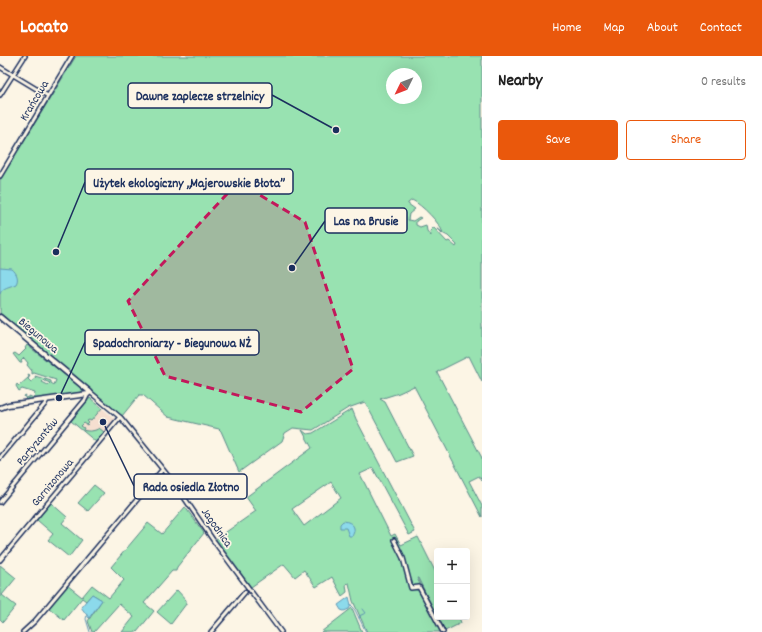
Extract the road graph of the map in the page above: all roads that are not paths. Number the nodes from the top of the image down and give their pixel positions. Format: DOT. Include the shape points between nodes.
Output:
graph roads {
  1 [pos="25,56"];
  2 [pos="72,56"];
  3 [pos="0,67"];
  4 [pos="13,75"];
  5 [pos="0,95"];
  6 [pos="48,96"];
  7 [pos="0,176"];
  8 [pos="0,317"];
  9 [pos="89,393"];
  10 [pos="47,400"];
  11 [pos="0,408"];
  12 [pos="120,417"];
  13 [pos="0,458"];
  14 [pos="162,470"];
  15 [pos="0,502"];
  16 [pos="394,540"];
  17 [pos="0,560"];
  18 [pos="245,592"];
  19 [pos="23,632"];
  20 [pos="211,632"];
  21 [pos="281,632"];
  22 [pos="443,632"];
  1 -- 4 [label="street"];
  2 -- 6 [label="street, Krańcowa"];
  3 -- 4 [label="street"];
  4 -- 5 [label="street"];
  4 -- 6 [label="street"];
  6 -- 7 [label="street, Krańcowa"];
  8 -- 9 [label="street, Biegunowa"];
  9 -- 10 [label="street"];
  9 -- 12 [label="street, Biegunowa"];
  9 -- 15 [label="street, Partyzantów"];
  10 -- 11 [label="street"];
  10 -- 13 [label="street"];
  12 -- 14 [label="street, Jagodnica"];
  12 -- 17 [label="street, Garnizonowa"];
  14 -- 19 [label="street"];
  14 -- 21 [label="street, Jagodnica"];
  16 -- 22 [label="street" via="403,558 410,588 419,587"];
  18 -- 20 [label="street"];
}
